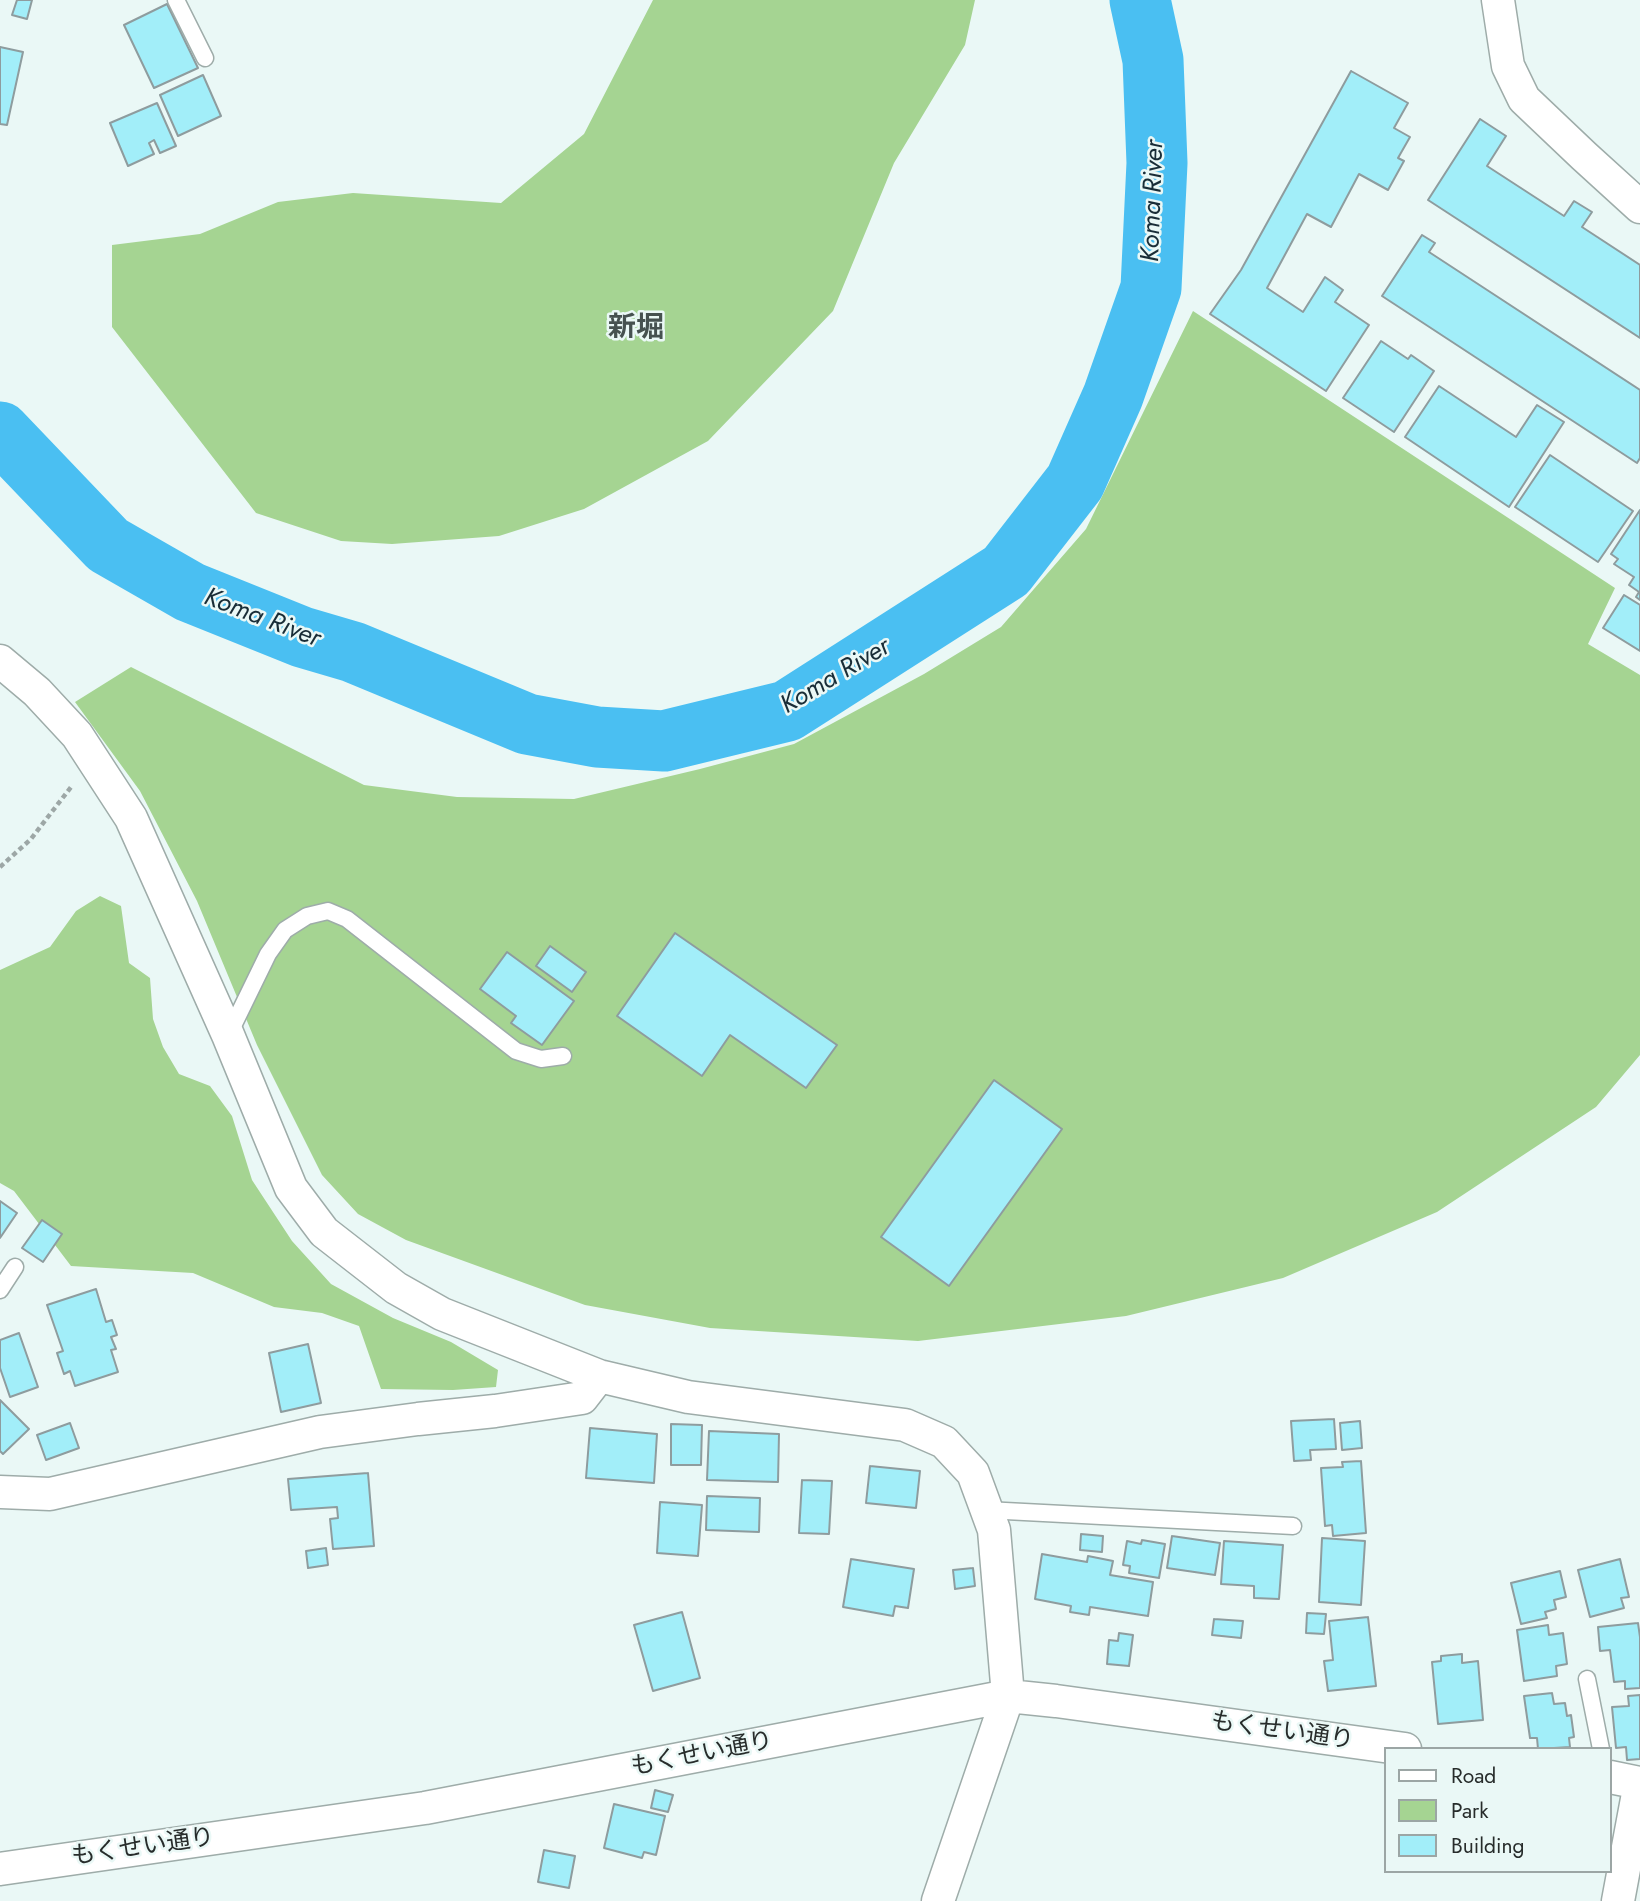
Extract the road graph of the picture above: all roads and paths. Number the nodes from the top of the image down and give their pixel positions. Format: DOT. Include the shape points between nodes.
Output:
graph roads {
  1 [pos="176,0"];
  2 [pos="1498,0"];
  3 [pos="205,58"];
  4 [pos="1640,206"];
  5 [pos="0,661"];
  6 [pos="92,758"];
  7 [pos="0,867"];
  8 [pos="228,1035"];
  9 [pos="563,1056"];
  10 [pos="15,1266"];
  11 [pos="0,1290"];
  12 [pos="599,1376"];
  13 [pos="0,1492"];
  14 [pos="986,1510"];
  15 [pos="1293,1526"];
  16 [pos="1587,1679"];
  17 [pos="1007,1696"];
  18 [pos="1391,1747"];
  19 [pos="1601,1747"];
  20 [pos="1612,1777"];
  21 [pos="1640,1783"];
  22 [pos="0,1869"];
  23 [pos="938,1901"];
  24 [pos="1618,1901"];
  1 -- 3 [label="lane"];
  2 -- 4 [label="street" via="1508,66 1524,99"];
  5 -- 6 [label="street" via="37,692"];
  6 -- 7 [label="path" via="31,839"];
  6 -- 8 [label="street" via="131,818"];
  8 -- 9 [label="lane" via="285,930 307,916 328,911 347,919 516,1051 541,1059"];
  8 -- 12 [label="street" via="291,1188 324,1232 396,1288 442,1314"];
  10 -- 11 [label="lane"];
  12 -- 13 [label="street" via="582,1398 320,1432 50,1494"];
  12 -- 14 [label="street" via="688,1397 905,1424 944,1442 973,1473"];
  14 -- 15 [label="lane"];
  14 -- 17 [label="street" via="994,1530"];
  16 -- 19 [label="lane"];
  17 -- 18 [label="street, もくせい通り"];
  17 -- 22 [label="street, もくせい通り" via="425,1808"];
  17 -- 23 [label="street"];
  20 -- 21 [label="street"];
  21 -- 24 [label="street"];
}
